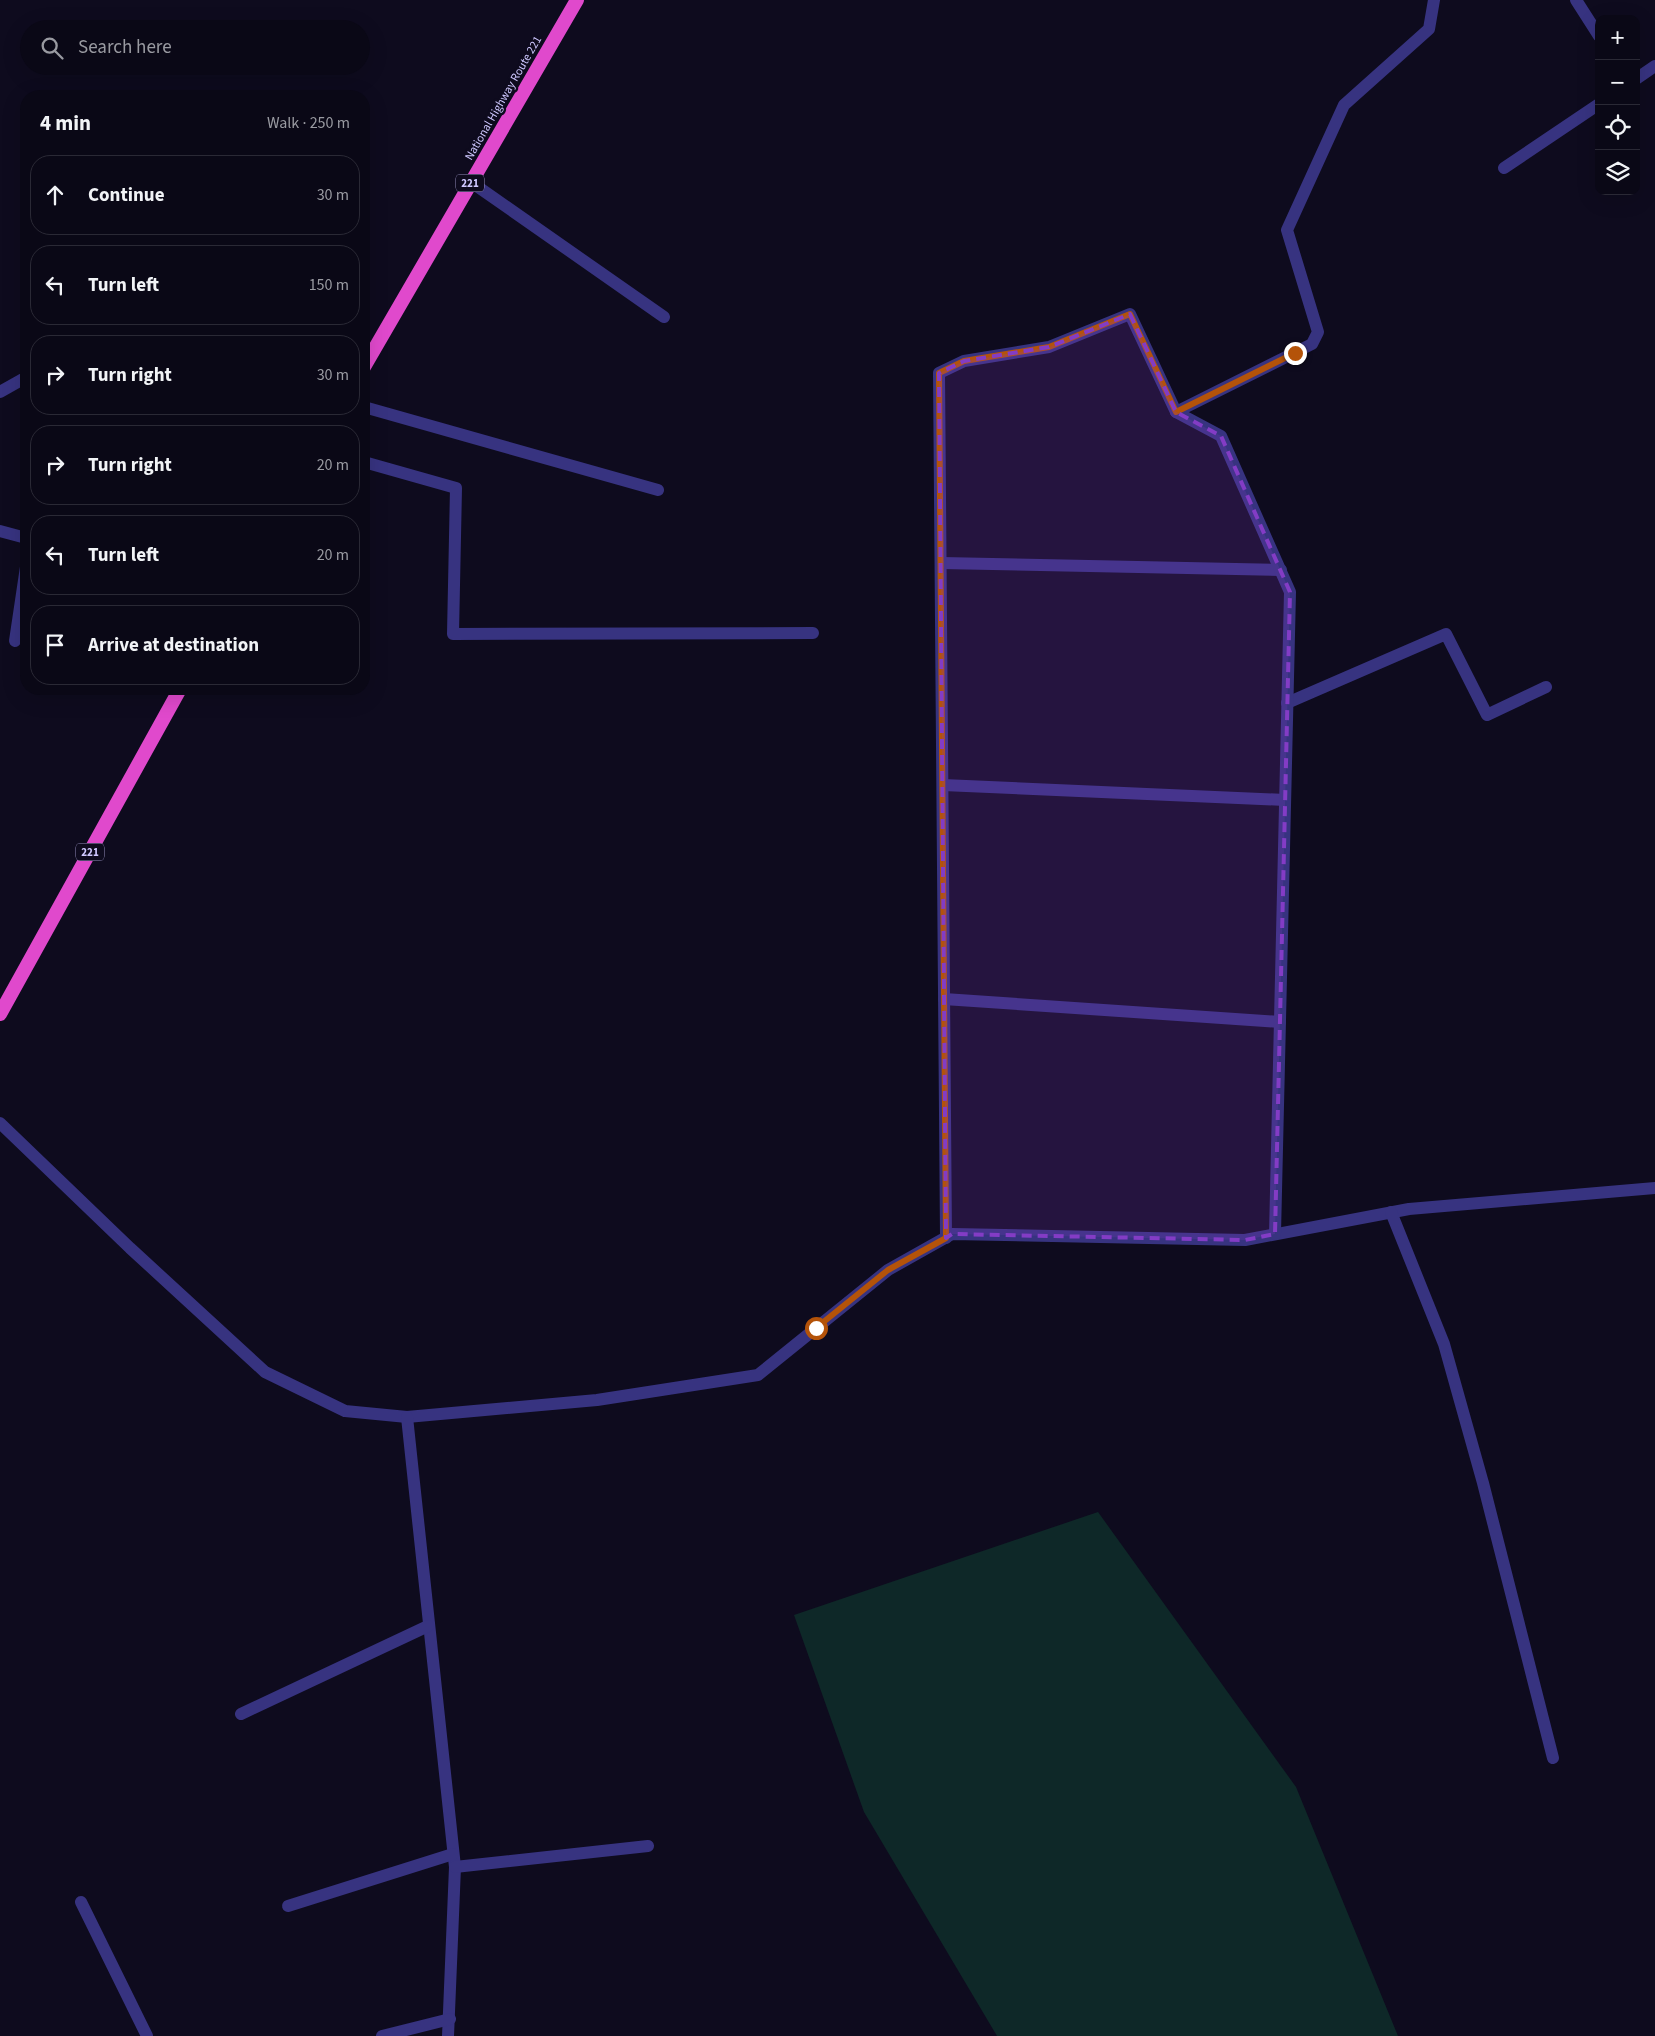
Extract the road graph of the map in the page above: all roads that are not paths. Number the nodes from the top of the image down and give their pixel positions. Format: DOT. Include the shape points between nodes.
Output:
graph roads {
  1 [pos="577,0"];
  2 [pos="1434,0"];
  3 [pos="1576,0"];
  4 [pos="1595,30"];
  5 [pos="1655,66"];
  6 [pos="1640,76"];
  7 [pos="1598,105"];
  8 [pos="1504,168"];
  9 [pos="471,182"];
  10 [pos="664,317"];
  11 [pos="370,357"];
  12 [pos="20,382"];
  13 [pos="0,392"];
  14 [pos="370,409"];
  15 [pos="1176,412"];
  16 [pos="370,464"];
  17 [pos="658,490"];
  18 [pos="0,531"];
  19 [pos="20,536"];
  20 [pos="941,563"];
  21 [pos="1281,570"];
  22 [pos="20,607"];
  23 [pos="813,633"];
  24 [pos="15,641"];
  25 [pos="1546,687"];
  26 [pos="177,695"];
  27 [pos="1287,703"];
  28 [pos="943,785"];
  29 [pos="1285,800"];
  30 [pos="944,999"];
  31 [pos="0,1014"];
  32 [pos="1280,1022"];
  33 [pos="0,1124"];
  34 [pos="1655,1188"];
  35 [pos="1391,1212"];
  36 [pos="1275,1234"];
  37 [pos="946,1238"];
  38 [pos="407,1417"];
  39 [pos="428,1626"];
  40 [pos="241,1714"];
  41 [pos="1553,1758"];
  42 [pos="648,1846"];
  43 [pos="454,1860"];
  44 [pos="81,1902"];
  45 [pos="288,1906"];
  46 [pos="450,2019"];
  47 [pos="147,2036"];
  48 [pos="382,2036"];
  49 [pos="448,2036"];
  1 -- 9 [label="highway, National Highway Route 221 / 221"];
  2 -- 15 [label="street" via="1428,28 1344,106 1287,230 1318,332 1312,344"];
  3 -- 4 [label="street"];
  5 -- 6 [label="street"];
  7 -- 8 [label="street"];
  9 -- 10 [label="street"];
  9 -- 11 [label="highway, National Highway Route 221 / 221"];
  12 -- 13 [label="street"];
  14 -- 17 [label="street"];
  15 -- 20 [label="street" via="1130,314 1049,347 964,361 939,373"];
  15 -- 21 [label="street" via="1221,436"];
  16 -- 23 [label="street" via="456,488 452,634"];
  18 -- 19 [label="street"];
  20 -- 21 [label="street"];
  20 -- 28 [label="street"];
  21 -- 27 [label="street" via="1290,592"];
  22 -- 24 [label="street"];
  25 -- 27 [label="street" via="1487,715 1446,634"];
  26 -- 31 [label="highway, 221"];
  27 -- 29 [label="street"];
  28 -- 29 [label="street"];
  28 -- 30 [label="street"];
  29 -- 32 [label="street"];
  30 -- 32 [label="street"];
  30 -- 37 [label="street"];
  32 -- 36 [label="street"];
  33 -- 38 [label="street" via="265,1372 345,1411"];
  34 -- 35 [label="street"];
  35 -- 36 [label="street"];
  35 -- 41 [label="street" via="1444,1344"];
  36 -- 37 [label="street" via="1245,1240 952,1234"];
  37 -- 38 [label="street" via="888,1270 758,1375 597,1400"];
  38 -- 39 [label="street"];
  39 -- 40 [label="street"];
  39 -- 43 [label="street"];
  42 -- 43 [label="street"];
  43 -- 45 [label="street"];
  43 -- 46 [label="street"];
  44 -- 47 [label="street"];
  46 -- 48 [label="street"];
  46 -- 49 [label="street"];
}
